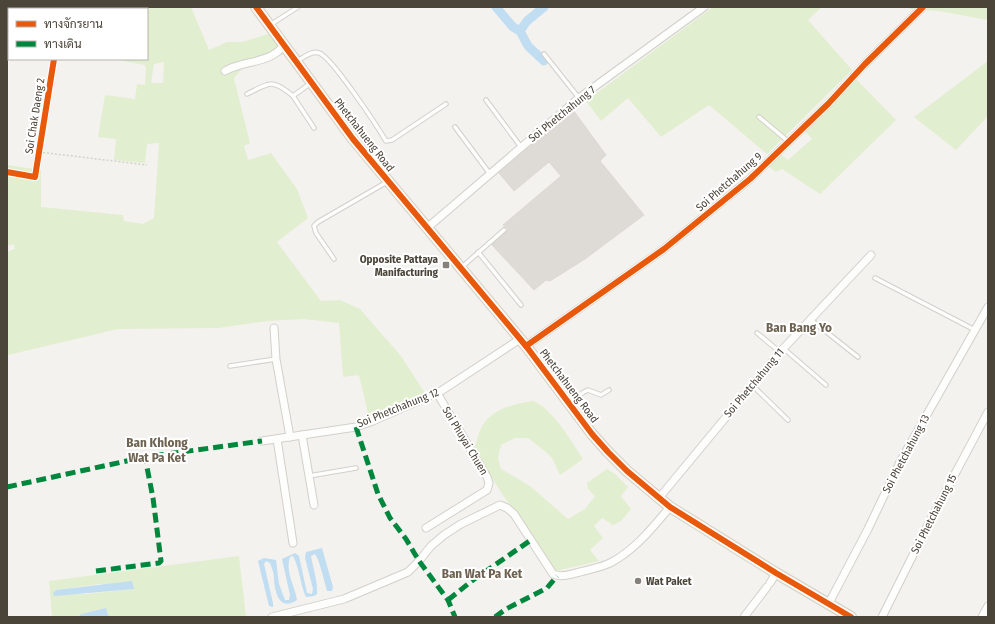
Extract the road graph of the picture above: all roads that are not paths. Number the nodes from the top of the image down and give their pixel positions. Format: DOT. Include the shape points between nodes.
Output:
graph roads {
  1 [pos="256,7"];
  2 [pos="298,7"];
  3 [pos="704,7"];
  4 [pos="922,7"];
  5 [pos="269,26"];
  6 [pos="284,45"];
  7 [pos="544,54"];
  8 [pos="296,62"];
  9 [pos="225,71"];
  10 [pos="312,83"];
  11 [pos="247,94"];
  12 [pos="293,96"];
  13 [pos="579,98"];
  14 [pos="486,100"];
  15 [pos="446,104"];
  16 [pos="759,116"];
  17 [pos="455,127"];
  18 [pos="314,128"];
  19 [pos="789,142"];
  20 [pos="521,147"];
  21 [pos="490,174"];
  22 [pos="388,181"];
  23 [pos="426,228"];
  24 [pos="504,230"];
  25 [pos="478,252"];
  26 [pos="871,255"];
  27 [pos="334,260"];
  28 [pos="461,268"];
  29 [pos="875,278"];
  30 [pos="521,305"];
  31 [pos="988,307"];
  32 [pos="810,319"];
  33 [pos="274,328"];
  34 [pos="975,330"];
  35 [pos="757,333"];
  36 [pos="523,343"];
  37 [pos="781,350"];
  38 [pos="858,356"];
  39 [pos="276,359"];
  40 [pos="230,366"];
  41 [pos="752,385"];
  42 [pos="826,385"];
  43 [pos="609,390"];
  44 [pos="436,393"];
  45 [pos="568,402"];
  46 [pos="988,412"];
  47 [pos="788,420"];
  48 [pos="302,435"];
  49 [pos="290,437"];
  50 [pos="277,439"];
  51 [pos="262,441"];
  52 [pos="356,468"];
  53 [pos="309,476"];
  54 [pos="659,498"];
  55 [pos="314,505"];
  56 [pos="670,507"];
  57 [pos="426,528"];
  58 [pos="293,543"];
  59 [pos="776,573"];
  60 [pos="829,603"];
  61 [pos="988,606"];
  62 [pos="272,617"];
  63 [pos="744,617"];
  64 [pos="851,617"];
  65 [pos="882,617"];
  66 [pos="982,617"];
  1 -- 5 [label="main road, Phetchahueng Road"];
  2 -- 5 [label="lane"];
  3 -- 13 [label="street, Soi Phetchahung 7"];
  4 -- 19 [label="street, Soi Phetchahung 9"];
  5 -- 6 [label="main road, Phetchahueng Road"];
  6 -- 8 [label="main road, Phetchahueng Road"];
  6 -- 9 [label="street" via="272,56 237,64"];
  7 -- 13 [label="lane"];
  8 -- 10 [label="main road, Phetchahueng Road"];
  8 -- 15 [label="lane" via="312,52 324,55 345,80 386,141 392,140"];
  10 -- 12 [label="lane"];
  10 -- 22 [label="main road, Phetchahueng Road"];
  11 -- 12 [label="lane" via="267,84 274,84"];
  12 -- 18 [label="lane"];
  13 -- 20 [label="street, Soi Phetchahung 7"];
  14 -- 20 [label="lane"];
  16 -- 19 [label="lane"];
  17 -- 21 [label="lane"];
  19 -- 36 [label="street, Soi Phetchahung 9" via="750,179 664,249"];
  20 -- 21 [label="street, Soi Phetchahung 7"];
  21 -- 23 [label="street, Soi Phetchahung 7"];
  22 -- 23 [label="main road, Phetchahueng Road"];
  22 -- 27 [label="lane" via="314,226"];
  23 -- 28 [label="main road, Phetchahueng Road"];
  24 -- 25 [label="lane"];
  25 -- 28 [label="lane"];
  25 -- 30 [label="lane"];
  26 -- 32 [label="street, Soi Phetchahung 11"];
  28 -- 36 [label="main road, Phetchahueng Road"];
  29 -- 34 [label="lane"];
  31 -- 34 [label="street, Soi Phetchahung 13"];
  32 -- 37 [label="street, Soi Phetchahung 11"];
  32 -- 38 [label="lane"];
  33 -- 39 [label="street"];
  34 -- 60 [label="street, Soi Phetchahung 13" via="900,462"];
  35 -- 37 [label="lane"];
  36 -- 44 [label="street, Soi Phetchahung 12"];
  36 -- 45 [label="main road, Phetchahueng Road"];
  37 -- 41 [label="street, Soi Phetchahung 11"];
  37 -- 42 [label="lane"];
  39 -- 40 [label="lane"];
  39 -- 49 [label="street"];
  41 -- 47 [label="lane"];
  41 -- 54 [label="street, Soi Phetchahung 11"];
  43 -- 45 [label="lane" via="601,395 588,390"];
  44 -- 48 [label="street, Soi Phetchahung 12" via="356,427"];
  44 -- 57 [label="street, Soi Phuyai Chuen" via="489,483 487,490"];
  45 -- 54 [label="main road, Phetchahueng Road" via="608,452"];
  46 -- 65 [label="street, Soi Phetchahung 15"];
  48 -- 49 [label="street, Soi Phetchahung 12"];
  48 -- 53 [label="street"];
  49 -- 50 [label="street, Soi Phetchahung 12"];
  50 -- 51 [label="street, Soi Phetchahung 12"];
  50 -- 58 [label="street"];
  52 -- 53 [label="lane"];
  53 -- 55 [label="street"];
  54 -- 56 [label="main road, Phetchahueng Road"];
  56 -- 59 [label="main road, Phetchahueng Road"];
  56 -- 62 [label="street" via="636,546 620,557 597,567 562,576 553,574 514,514 500,505 444,535 405,573 344,598"];
  59 -- 60 [label="main road, Phetchahueng Road"];
  59 -- 63 [label="street"];
  60 -- 64 [label="main road, Phetchahueng Road"];
  61 -- 66 [label="street"];
}
